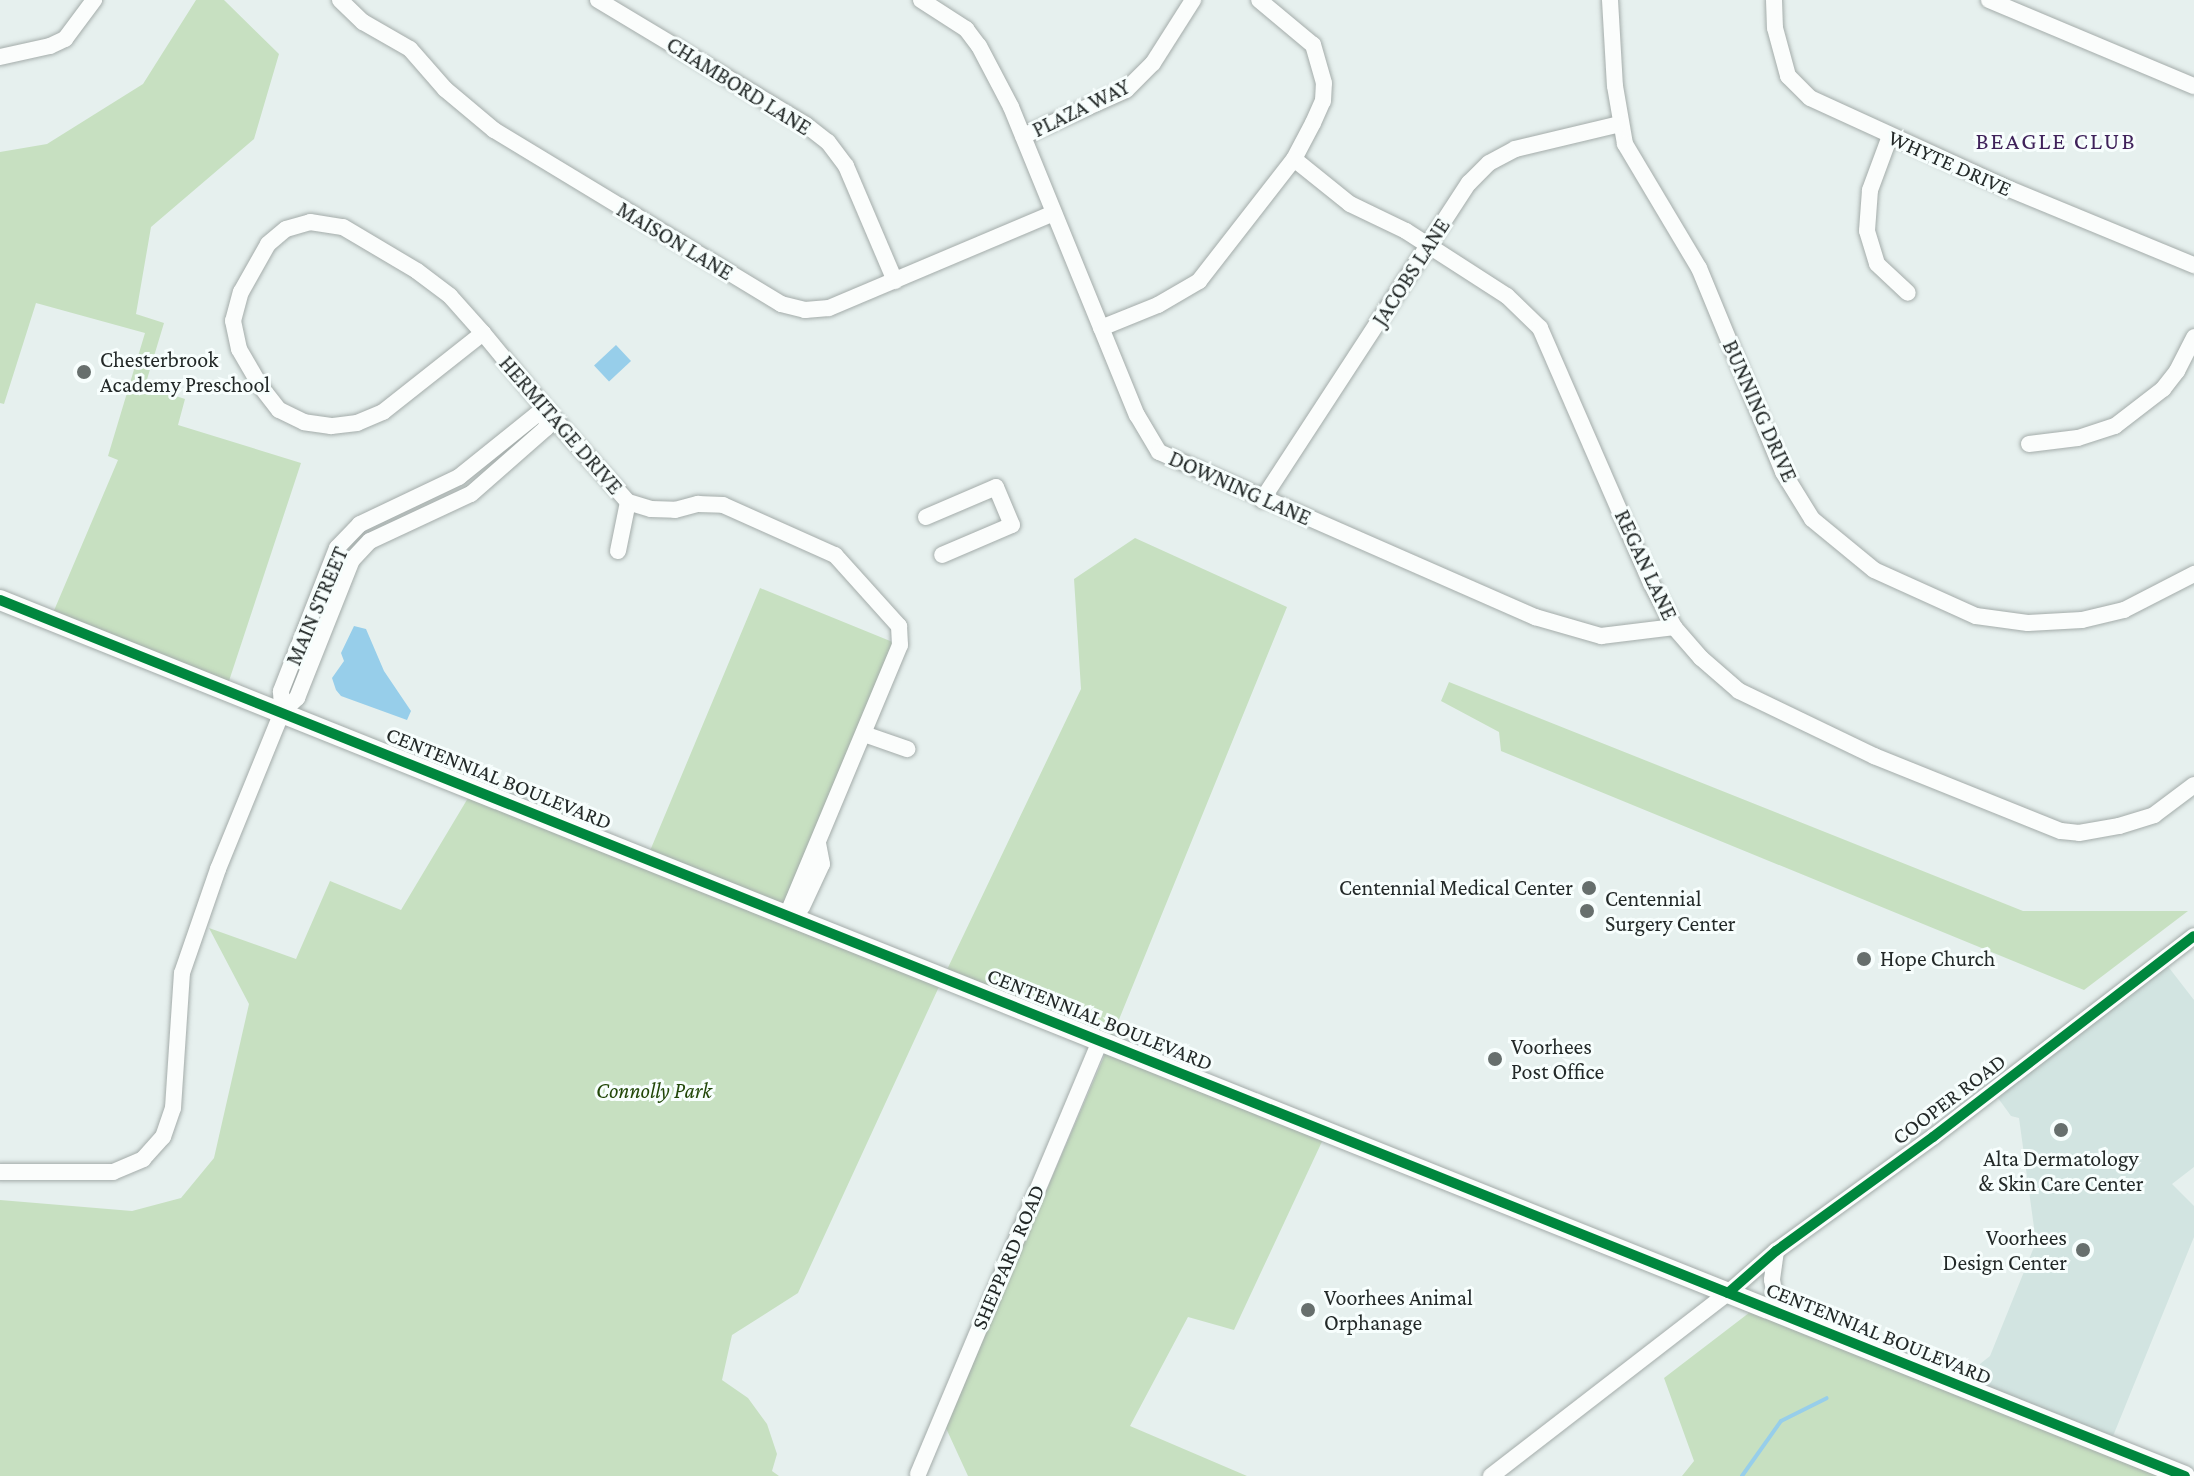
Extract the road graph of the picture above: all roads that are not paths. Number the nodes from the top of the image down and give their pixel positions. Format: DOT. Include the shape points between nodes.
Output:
graph roads {
  1 [pos="94,0"];
  2 [pos="340,0"];
  3 [pos="598,0"];
  4 [pos="921,0"];
  5 [pos="1193,0"];
  6 [pos="1259,0"];
  7 [pos="1610,0"];
  8 [pos="1774,0"];
  9 [pos="1989,0"];
  10 [pos="0,57"];
  11 [pos="2194,86"];
  12 [pos="1620,124"];
  13 [pos="1023,136"];
  14 [pos="1890,136"];
  15 [pos="1294,159"];
  16 [pos="1054,213"];
  17 [pos="1429,245"];
  18 [pos="2194,265"];
  19 [pos="895,281"];
  20 [pos="1908,293"];
  21 [pos="1101,328"];
  22 [pos="483,333"];
  23 [pos="2194,337"];
  24 [pos="549,413"];
  25 [pos="2029,444"];
  26 [pos="1262,500"];
  27 [pos="628,502"];
  28 [pos="926,517"];
  29 [pos="618,551"];
  30 [pos="942,555"];
  31 [pos="2194,574"];
  32 [pos="0,600"];
  33 [pos="1674,627"];
  34 [pos="282,712"];
  35 [pos="864,734"];
  36 [pos="907,749"];
  37 [pos="2194,785"];
  38 [pos="792,917"];
  39 [pos="2194,936"];
  40 [pos="1100,1041"];
  41 [pos="0,1172"];
  42 [pos="1776,1251"];
  43 [pos="1728,1293"];
  44 [pos="1785,1316"];
  45 [pos="918,1474"];
  46 [pos="1491,1476"];
  47 [pos="2185,1476"];
  1 -- 10 [label="street" via="65,39"];
  2 -- 19 [label="street, MAISON LANE" via="363,22 410,49 445,89 494,130 781,304 829,308"];
  3 -- 19 [label="street, CHAMBORD LANE" via="828,142 846,166"];
  4 -- 13 [label="street, DOWNING LANE" via="966,29 979,46"];
  5 -- 13 [label="street, PLAZA WAY" via="1153,63 1126,90"];
  6 -- 15 [label="street" via="1313,45 1324,83 1323,101"];
  7 -- 12 [label="street, BUNNING DRIVE"];
  8 -- 14 [label="street, WHYTE DRIVE" via="1782,57 1796,87 1830,110"];
  9 -- 11 [label="street"];
  12 -- 17 [label="street, JACOBS LANE" via="1532,143 1489,163 1469,183"];
  12 -- 31 [label="street, BUNNING DRIVE" via="1633,162 1699,268 1783,472 1812,519 1864,562 1976,616 2028,623 2104,616 2163,593"];
  13 -- 16 [label="street, DOWNING LANE"];
  14 -- 18 [label="street, WHYTE DRIVE"];
  14 -- 20 [label="street" via="1870,190 1867,231 1877,264"];
  15 -- 17 [label="street, REGAN LANE" via="1350,204"];
  15 -- 21 [label="street" via="1199,281"];
  16 -- 19 [label="street, MAISON LANE"];
  16 -- 21 [label="street, DOWNING LANE"];
  17 -- 26 [label="street, JACOBS LANE"];
  17 -- 33 [label="street, REGAN LANE" via="1507,296 1540,328"];
  21 -- 26 [label="street, DOWNING LANE" via="1137,415 1159,452"];
  22 -- 22 [label="street, HERMITAGE DRIVE" via="450,296 417,271 343,227 310,222 286,229 268,244 241,292 233,321 239,349 279,410 304,422 331,426 383,412"];
  22 -- 24 [label="street, HERMITAGE DRIVE"];
  23 -- 25 [label="street" via="2163,389 2115,426 2078,438"];
  24 -- 27 [label="street, HERMITAGE DRIVE"];
  24 -- 34 [label="street, MAIN STREET" via="546,428 471,494 370,541 352,560 297,698"];
  26 -- 33 [label="street, DOWNING LANE" via="1585,634"];
  27 -- 29 [label="street"];
  27 -- 35 [label="street, HERMITAGE DRIVE" via="675,510 723,505 835,555 899,626 900,645"];
  28 -- 30 [label="street" via="996,487 1012,525"];
  32 -- 34 [label="main road, CENTENNIAL BOULEVARD"];
  33 -- 37 [label="street, REGAN LANE" via="1739,691 1874,756 2061,831 2079,833 2154,815"];
  34 -- 38 [label="main road, CENTENNIAL BOULEVARD"];
  34 -- 41 [label="street, MAIN STREET" via="182,973 173,1108 163,1137 143,1159 113,1172"];
  35 -- 36 [label="street"];
  35 -- 38 [label="street, HERMITAGE DRIVE" via="818,841 822,864"];
  38 -- 40 [label="main road, CENTENNIAL BOULEVARD"];
  39 -- 42 [label="street, COOPER ROAD"];
  40 -- 43 [label="main road, CENTENNIAL BOULEVARD"];
  40 -- 45 [label="street, SHEPPARD ROAD"];
  42 -- 43 [label="street, COOPER ROAD"];
  42 -- 44 [label="street" via="1772,1280"];
  43 -- 44 [label="main road, CENTENNIAL BOULEVARD"];
  43 -- 46 [label="street, COOPER ROAD"];
  44 -- 47 [label="main road, CENTENNIAL BOULEVARD"];
}
